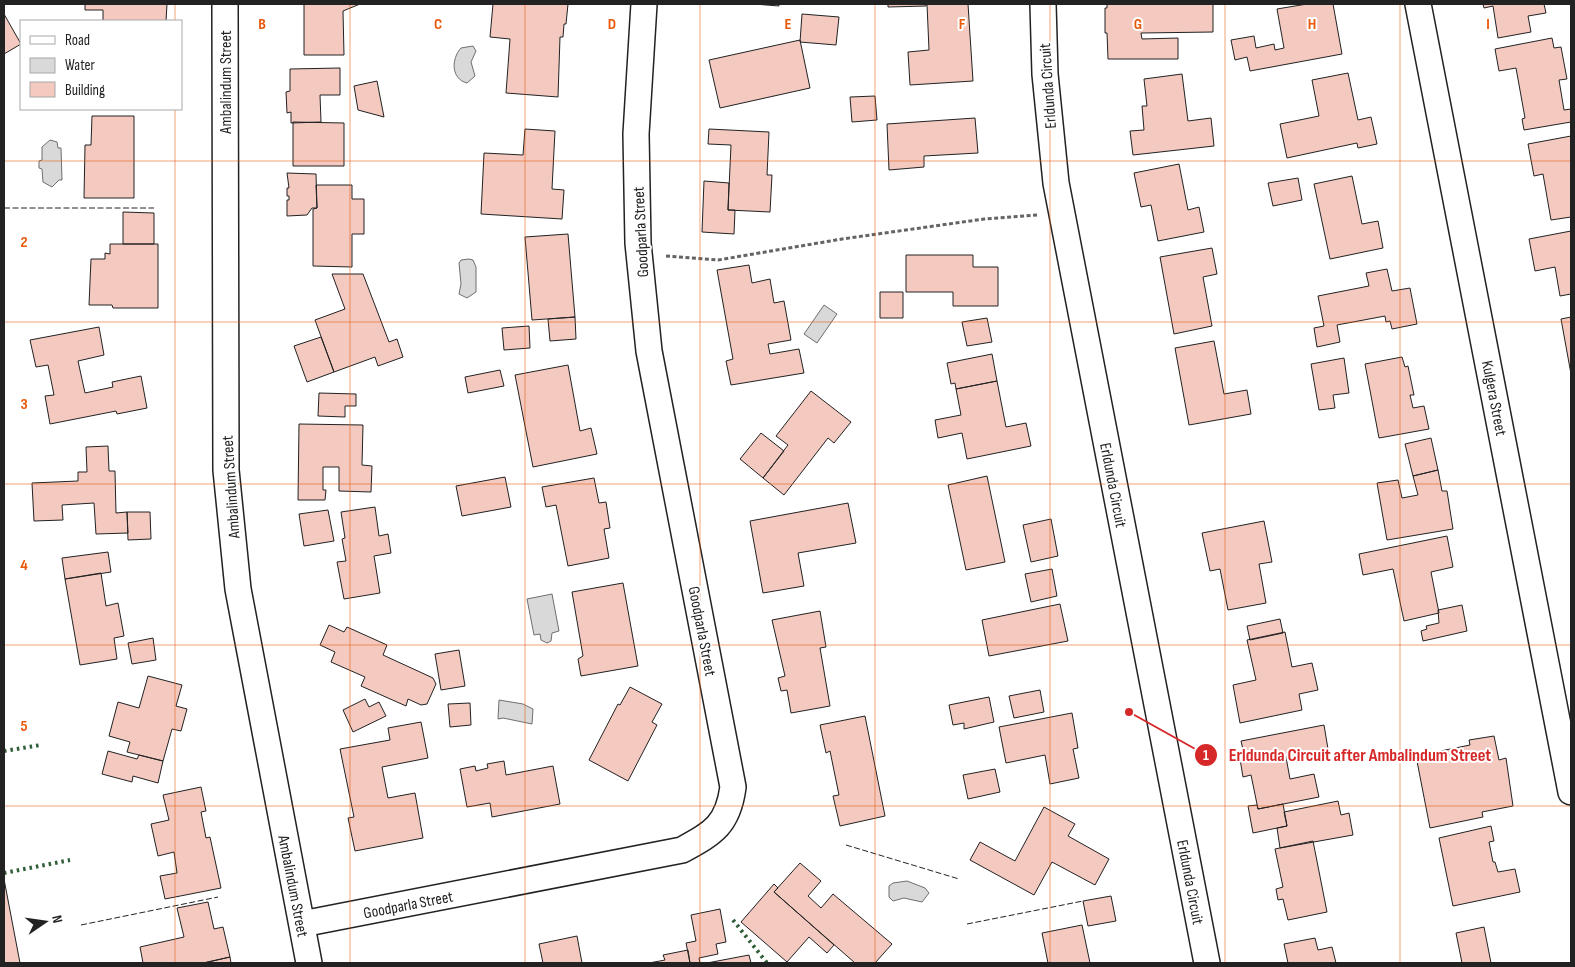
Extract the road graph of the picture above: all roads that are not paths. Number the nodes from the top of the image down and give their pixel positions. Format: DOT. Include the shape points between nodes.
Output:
graph roads {
  1 [pos="225,4"];
  2 [pos="644,4"];
  3 [pos="1043,4"];
  4 [pos="1418,4"];
  5 [pos="1571,792"];
  6 [pos="302,924"];
  7 [pos="309,963"];
  8 [pos="1207,963"];
  1 -- 6 [label="street, Ambalindum Street" via="226,470 238,589"];
  2 -- 6 [label="street, Goodparla Street" via="636,144 638,243 649,352 733,787 731,807 713,834 682,850"];
  3 -- 8 [label="street, Erldunda Circuit" via="1044,74 1056,182"];
  4 -- 5 [label="street, Kulgera Street"];
  6 -- 7 [label="street, Ambalindum Street"];
}
